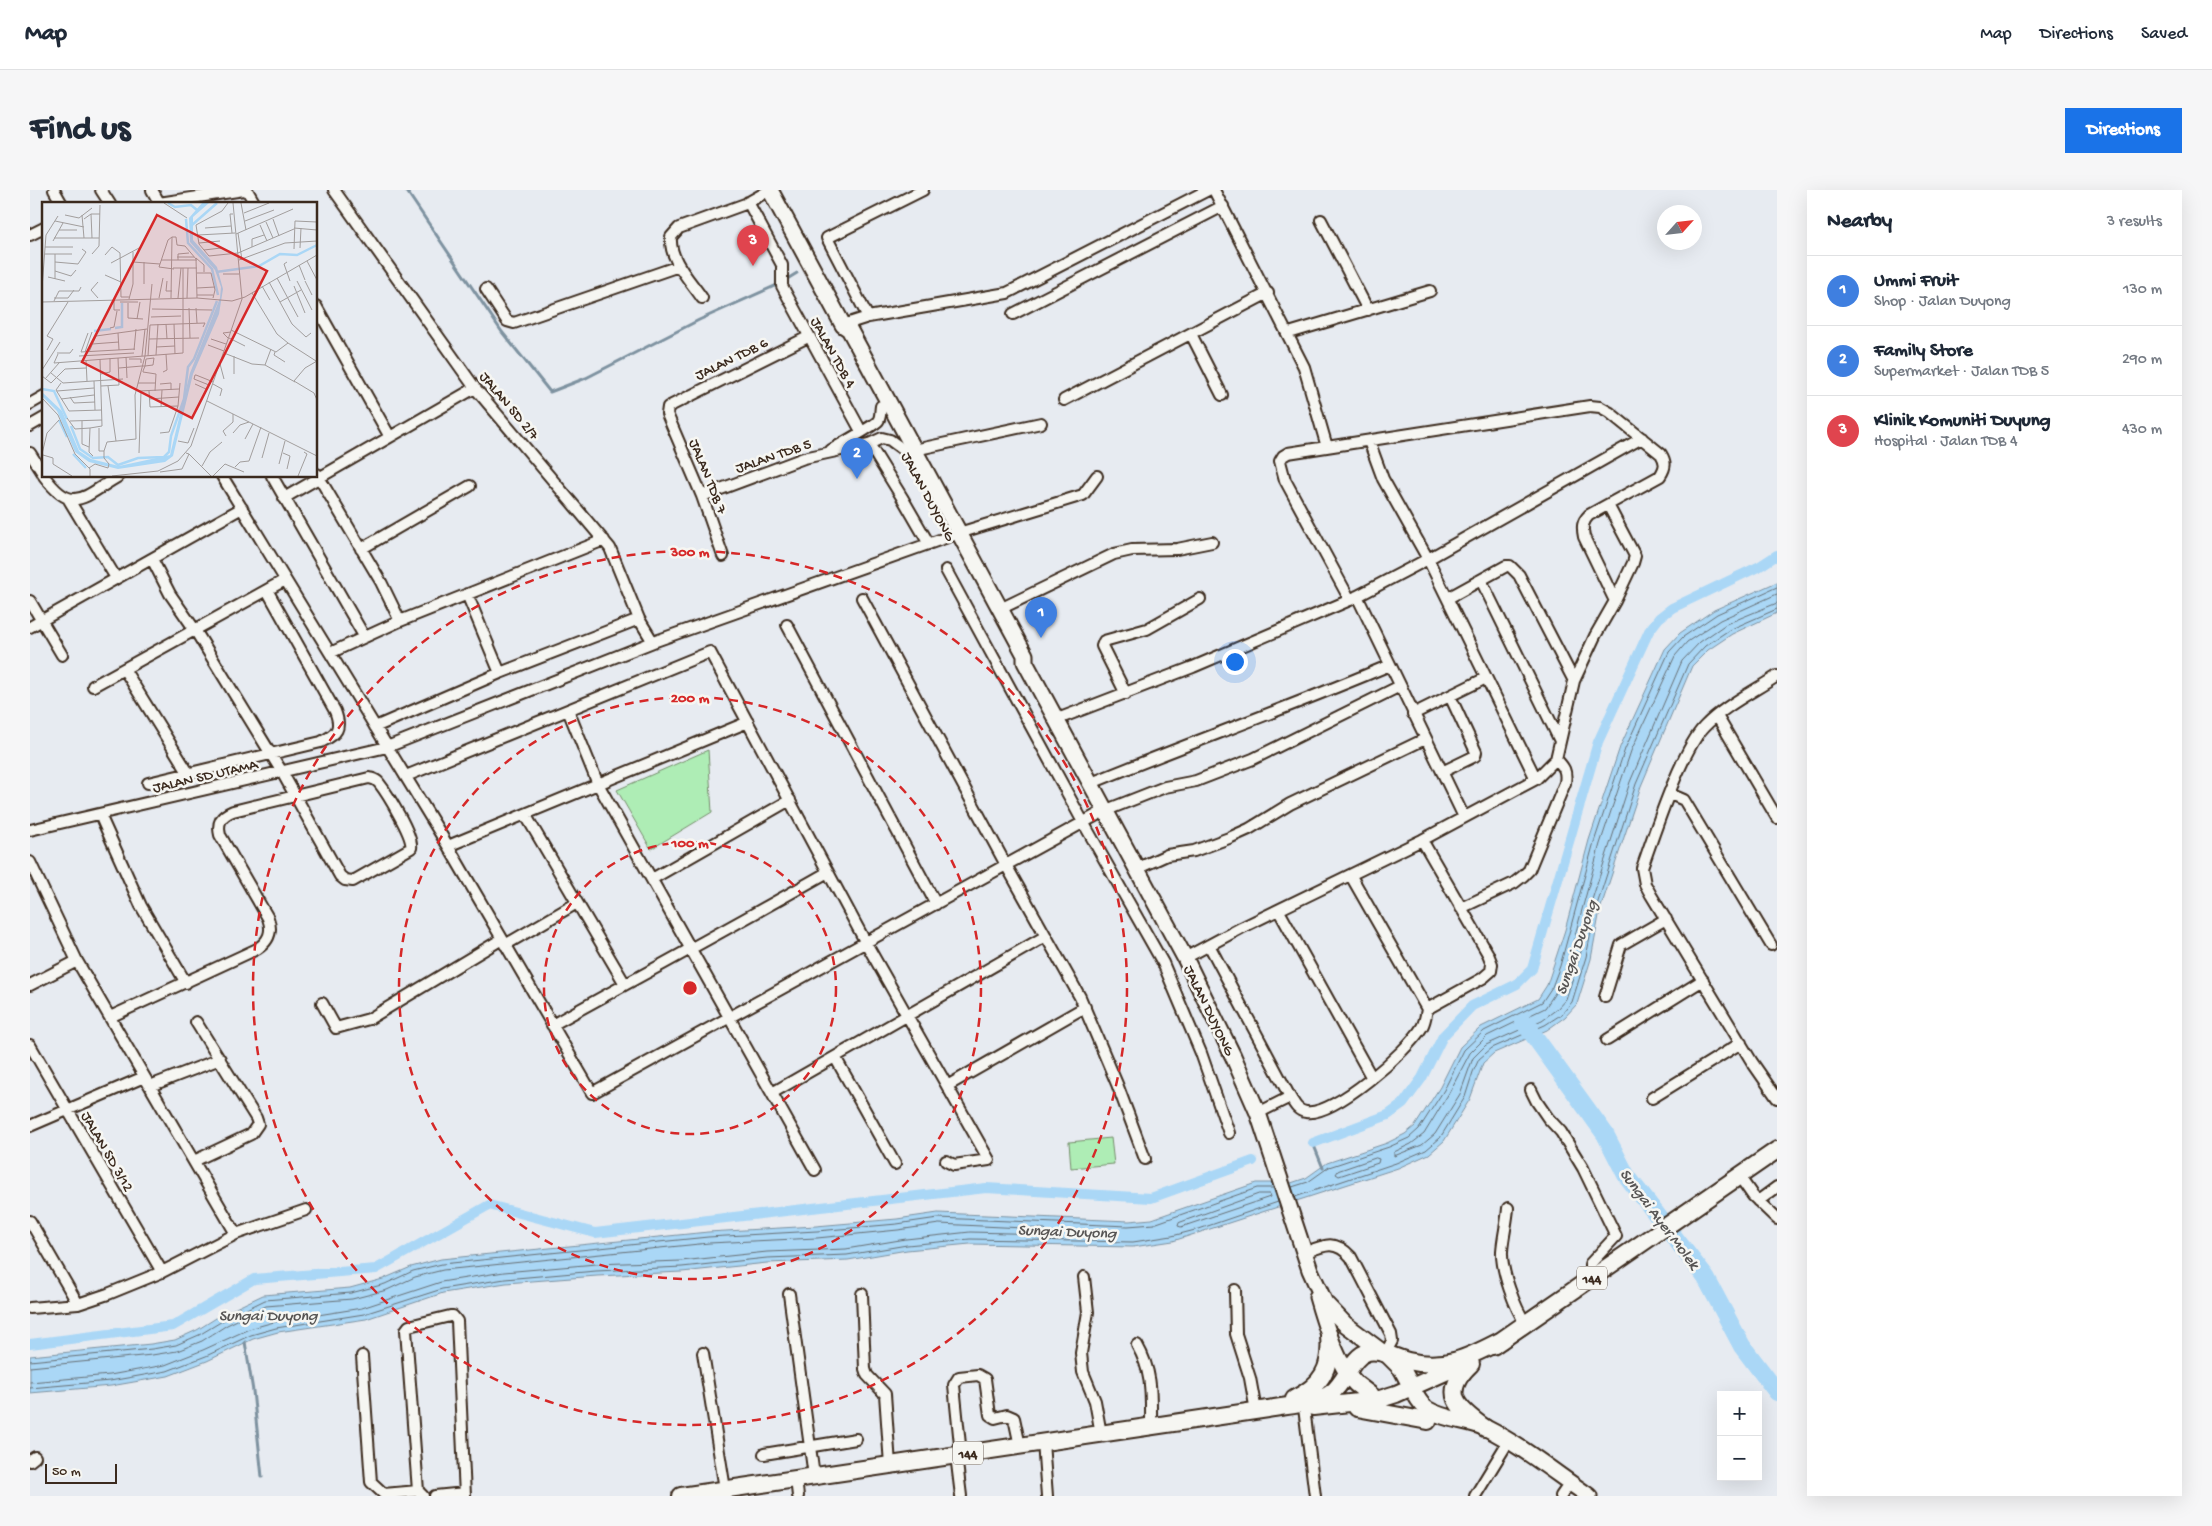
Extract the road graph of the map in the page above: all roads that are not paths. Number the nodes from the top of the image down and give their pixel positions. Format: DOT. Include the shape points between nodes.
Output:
graph roads {
  1 [pos="54,190"];
  2 [pos="102,190"];
  3 [pos="152,190"];
  4 [pos="245,190"];
  5 [pos="334,190"];
  6 [pos="770,190"];
  7 [pos="923,190"];
  8 [pos="1208,190"];
  9 [pos="1214,190"];
  10 [pos="61,202"];
  11 [pos="109,202"];
  12 [pos="159,202"];
  13 [pos="167,202"];
  14 [pos="254,202"];
  15 [pos="748,202"];
  16 [pos="1223,206"];
  17 [pos="1322,220"];
  18 [pos="42,229"];
  19 [pos="30,235"];
  20 [pos="679,266"];
  21 [pos="486,289"];
  22 [pos="1430,291"];
  23 [pos="1268,292"];
  24 [pos="702,298"];
  25 [pos="318,310"];
  26 [pos="1368,310"];
  27 [pos="1013,314"];
  28 [pos="868,317"];
  29 [pos="844,325"];
  30 [pos="1289,333"];
  31 [pos="1191,334"];
  32 [pos="808,337"];
  33 [pos="475,388"];
  34 [pos="1222,395"];
  35 [pos="42,397"];
  36 [pos="1064,400"];
  37 [pos="30,404"];
  38 [pos="881,406"];
  39 [pos="668,407"];
  40 [pos="42,419"];
  41 [pos="1041,424"];
  42 [pos="30,426"];
  43 [pos="861,430"];
  44 [pos="390,438"];
  45 [pos="1642,438"];
  46 [pos="1369,441"];
  47 [pos="869,444"];
  48 [pos="1327,447"];
  49 [pos="910,450"];
  50 [pos="30,453"];
  51 [pos="826,454"];
  52 [pos="42,473"];
  53 [pos="318,476"];
  54 [pos="1096,476"];
  55 [pos="46,478"];
  56 [pos="116,478"];
  57 [pos="223,478"];
  58 [pos="273,478"];
  59 [pos="315,478"];
  60 [pos="470,486"];
  61 [pos="702,496"];
  62 [pos="284,498"];
  63 [pos="69,500"];
  64 [pos="1608,504"];
  65 [pos="242,508"];
  66 [pos="955,534"];
  67 [pos="604,540"];
  68 [pos="1212,542"];
  69 [pos="928,544"];
  70 [pos="361,549"];
  71 [pos="723,556"];
  72 [pos="152,559"];
  73 [pos="1428,559"];
  74 [pos="946,570"];
  75 [pos="116,578"];
  76 [pos="285,580"];
  77 [pos="1481,580"];
  78 [pos="267,590"];
  79 [pos="467,594"];
  80 [pos="862,598"];
  81 [pos="1353,598"];
  82 [pos="1448,598"];
  83 [pos="1200,599"];
  84 [pos="30,601"];
  85 [pos="1615,601"];
  86 [pos="1000,609"];
  87 [pos="639,619"];
  88 [pos="41,620"];
  89 [pos="400,621"];
  90 [pos="787,625"];
  91 [pos="30,627"];
  92 [pos="195,630"];
  93 [pos="364,636"];
  94 [pos="653,642"];
  95 [pos="330,653"];
  96 [pos="62,654"];
  97 [pos="1025,662"];
  98 [pos="1390,665"];
  99 [pos="124,669"];
  100 [pos="500,673"];
  101 [pos="1777,676"];
  102 [pos="1486,678"];
  103 [pos="1574,682"];
  104 [pos="93,686"];
  105 [pos="1400,686"];
  106 [pos="1126,694"];
  107 [pos="1450,696"];
  108 [pos="568,710"];
  109 [pos="1414,714"];
  110 [pos="1717,716"];
  111 [pos="1055,720"];
  112 [pos="748,722"];
  113 [pos="375,727"];
  114 [pos="1425,738"];
  115 [pos="1560,741"];
  116 [pos="387,746"];
  117 [pos="270,754"];
  118 [pos="1556,759"];
  119 [pos="282,772"];
  120 [pos="1442,772"];
  121 [pos="189,774"];
  122 [pos="406,776"];
  123 [pos="1536,779"];
  124 [pos="148,783"];
  125 [pos="598,784"];
  126 [pos="1089,784"];
  127 [pos="1670,794"];
  128 [pos="294,796"];
  129 [pos="790,800"];
  130 [pos="1104,811"];
  131 [pos="525,814"];
  132 [pos="100,815"];
  133 [pos="1464,817"];
  134 [pos="1777,818"];
  135 [pos="1083,822"];
  136 [pos="30,830"];
  137 [pos="1422,840"];
  138 [pos="448,846"];
  139 [pos="30,862"];
  140 [pos="1006,865"];
  141 [pos="1136,869"];
  142 [pos="828,872"];
  143 [pos="1351,876"];
  144 [pos="652,879"];
  145 [pos="33,880"];
  146 [pos="578,903"];
  147 [pos="936,904"];
  148 [pos="1462,908"];
  149 [pos="1278,911"];
  150 [pos="1666,919"];
  151 [pos="1046,936"];
  152 [pos="504,942"];
  153 [pos="866,943"];
  154 [pos="1209,946"];
  155 [pos="1771,946"];
  156 [pos="692,950"];
  157 [pos="1185,958"];
  158 [pos="77,961"];
  159 [pos="1703,980"];
  160 [pos="186,983"];
  161 [pos="625,984"];
  162 [pos="30,985"];
  163 [pos="1605,997"];
  164 [pos="322,1003"];
  165 [pos="1085,1007"];
  166 [pos="1427,1009"];
  167 [pos="110,1017"];
  168 [pos="908,1017"];
  169 [pos="730,1018"];
  170 [pos="196,1022"];
  171 [pos="552,1024"];
  172 [pos="1607,1040"];
  173 [pos="1741,1043"];
  174 [pos="30,1044"];
  175 [pos="835,1057"];
  176 [pos="220,1060"];
  177 [pos="1372,1078"];
  178 [pos="147,1082"];
  179 [pos="947,1086"];
  180 [pos="1532,1090"];
  181 [pos="772,1093"];
  182 [pos="1290,1096"];
  183 [pos="1652,1098"];
  184 [pos="1777,1098"];
  185 [pos="67,1110"];
  186 [pos="1258,1113"];
  187 [pos="30,1126"];
  188 [pos="1229,1132"];
  189 [pos="1777,1150"];
  190 [pos="1145,1159"];
  191 [pos="194,1160"];
  192 [pos="946,1161"];
  193 [pos="895,1164"];
  194 [pos="815,1170"];
  195 [pos="1739,1176"];
  196 [pos="1777,1187"];
  197 [pos="1758,1201"];
  198 [pos="1508,1208"];
  199 [pos="306,1210"];
  200 [pos="1777,1219"];
  201 [pos="30,1221"];
  202 [pos="236,1234"];
  203 [pos="1304,1253"];
  204 [pos="1310,1270"];
  205 [pos="162,1272"];
  206 [pos="1084,1277"];
  207 [pos="1590,1279"];
  208 [pos="1235,1290"];
  209 [pos="789,1294"];
  210 [pos="862,1294"];
  211 [pos="78,1304"];
  212 [pos="30,1308"];
  213 [pos="1526,1324"];
  214 [pos="1329,1336"];
  215 [pos="1502,1340"];
  216 [pos="1138,1345"];
  217 [pos="703,1354"];
  218 [pos="1385,1354"];
  219 [pos="1482,1354"];
  220 [pos="362,1356"];
  221 [pos="1348,1375"];
  222 [pos="1412,1388"];
  223 [pos="1377,1400"];
  224 [pos="1328,1406"];
  225 [pos="1304,1408"];
  226 [pos="1262,1410"];
  227 [pos="1428,1421"];
  228 [pos="1151,1426"];
  229 [pos="1485,1428"];
  230 [pos="1101,1434"];
  231 [pos="856,1439"];
  232 [pos="1505,1439"];
  233 [pos="1043,1442"];
  234 [pos="810,1446"];
  235 [pos="1020,1446"];
  236 [pos="764,1454"];
  237 [pos="958,1455"];
  238 [pos="890,1465"];
  239 [pos="814,1476"];
  240 [pos="796,1479"];
  241 [pos="1570,1483"];
  242 [pos="725,1489"];
  243 [pos="420,1494"];
  244 [pos="465,1495"];
  245 [pos="435,1496"];
  246 [pos="681,1496"];
  247 [pos="798,1496"];
  248 [pos="961,1496"];
  249 [pos="1047,1496"];
  250 [pos="1315,1496"];
  251 [pos="1476,1496"];
  252 [pos="1560,1496"];
  253 [pos="1589,1496"];
  1 -- 10 [label="street"];
  2 -- 11 [label="street"];
  3 -- 12 [label="street"];
  4 -- 13 [label="street"];
  4 -- 14 [label="street"];
  5 -- 33 [label="street, JALAN SD 2/7"];
  6 -- 15 [label="street"];
  6 -- 29 [label="main road, JALAN DUYONG"];
  7 -- 28 [label="street" via="827,238"];
  8 -- 28 [label="street" via="1007,293"];
  9 -- 16 [label="street"];
  15 -- 20 [label="street" via="674,232 670,244"];
  15 -- 32 [label="street, JALAN TDB 4" via="782,265 782,282"];
  16 -- 23 [label="street"];
  16 -- 27 [label="street"];
  17 -- 26 [label="street"];
  18 -- 19 [label="street"];
  20 -- 21 [label="street" via="514,324 507,321"];
  20 -- 24 [label="street"];
  22 -- 26 [label="street"];
  23 -- 30 [label="street"];
  23 -- 31 [label="street"];
  25 -- 44 [label="street"];
  26 -- 30 [label="street"];
  28 -- 29 [label="street"];
  29 -- 38 [label="main road, JALAN DUYONG" via="842,332"];
  29 -- 49 [label="main road, JALAN DUYONG" via="850,330"];
  30 -- 48 [label="street" via="1304,367"];
  31 -- 34 [label="street"];
  31 -- 36 [label="street"];
  32 -- 39 [label="street, JALAN TDB 6"];
  32 -- 43 [label="street, JALAN TDB 4"];
  33 -- 44 [label="street"];
  33 -- 67 [label="street, JALAN SD 2/7"];
  35 -- 37 [label="street"];
  38 -- 43 [label="street" via="875,424"];
  38 -- 49 [label="main road, JALAN DUYONG"];
  39 -- 61 [label="street, JALAN TDB 7" via="667,414"];
  40 -- 42 [label="street"];
  41 -- 49 [label="street"];
  43 -- 51 [label="street"];
  44 -- 53 [label="street"];
  45 -- 46 [label="street" via="1609,412 1590,406"];
  45 -- 64 [label="street" via="1661,454 1665,469 1653,481"];
  45 -- 73 [label="street"];
  46 -- 48 [label="street"];
  46 -- 73 [label="street" via="1383,479"];
  47 -- 49 [label="street, JALAN TDB 5" via="882,438"];
  47 -- 51 [label="street, JALAN TDB 5"];
  47 -- 69 [label="street"];
  48 -- 81 [label="street" via="1288,453 1282,456 1281,470"];
  49 -- 66 [label="main road, JALAN DUYONG"];
  50 -- 52 [label="street"];
  51 -- 61 [label="street, JALAN TDB 5" via="804,458"];
  53 -- 70 [label="street"];
  54 -- 66 [label="street, JALAN SD UTAMA" via="1084,495"];
  55 -- 63 [label="street" via="56,492"];
  56 -- 63 [label="street" via="79,499"];
  57 -- 65 [label="street"];
  58 -- 62 [label="street"];
  59 -- 62 [label="street"];
  60 -- 70 [label="street"];
  61 -- 71 [label="street, JALAN TDB 7"];
  62 -- 93 [label="street"];
  63 -- 75 [label="street"];
  64 -- 85 [label="street" via="1635,556"];
  64 -- 85 [label="street" via="1588,515 1582,528"];
  65 -- 72 [label="street"];
  65 -- 76 [label="street"];
  66 -- 69 [label="street, JALAN SD UTAMA"];
  66 -- 86 [label="main road, JALAN DUYONG"];
  66 -- 97 [label="main road, JALAN DUYONG" via="1017,658"];
  67 -- 79 [label="street"];
  67 -- 87 [label="street, JALAN SD 2/7" via="614,556"];
  68 -- 86 [label="street" via="1177,549 1132,550 1114,554"];
  69 -- 94 [label="street, JALAN SD UTAMA"];
  70 -- 89 [label="street"];
  72 -- 75 [label="street"];
  72 -- 92 [label="street" via="170,594"];
  73 -- 81 [label="street"];
  73 -- 82 [label="street"];
  74 -- 135 [label="street"];
  75 -- 88 [label="street"];
  76 -- 78 [label="street"];
  76 -- 95 [label="street"];
  77 -- 82 [label="street"];
  77 -- 103 [label="street" via="1506,566 1515,570"];
  77 -- 115 [label="street"];
  78 -- 92 [label="street"];
  78 -- 117 [label="street" via="335,711 339,724 334,734 321,742"];
  79 -- 89 [label="street"];
  79 -- 100 [label="street"];
  80 -- 140 [label="street"];
  81 -- 98 [label="street"];
  81 -- 106 [label="street"];
  82 -- 102 [label="street"];
  83 -- 106 [label="street" via="1147,629 1104,641 1102,646"];
  84 -- 88 [label="street"];
  85 -- 103 [label="street"];
  86 -- 97 [label="main road, JALAN DUYONG" via="1025,655"];
  87 -- 94 [label="street, JALAN SD 2/7"];
  87 -- 100 [label="street"];
  88 -- 91 [label="street"];
  88 -- 96 [label="street"];
  89 -- 93 [label="street"];
  90 -- 147 [label="street"];
  92 -- 99 [label="street"];
  92 -- 117 [label="street"];
  93 -- 95 [label="street"];
  94 -- 116 [label="street, JALAN SD UTAMA"];
  95 -- 113 [label="street"];
  97 -- 111 [label="main road, JALAN DUYONG"];
  98 -- 105 [label="street"];
  98 -- 126 [label="street" via="1304,702"];
  99 -- 104 [label="street"];
  99 -- 121 [label="street"];
  100 -- 113 [label="street"];
  101 -- 110 [label="street"];
  102 -- 107 [label="street"];
  102 -- 123 [label="street"];
  103 -- 115 [label="street"];
  105 -- 109 [label="street"];
  105 -- 130 [label="street" via="1253,759 1196,781 1165,787"];
  106 -- 111 [label="street"];
  107 -- 109 [label="street"];
  107 -- 120 [label="street" via="1476,752 1475,756"];
  108 -- 112 [label="street" via="710,652"];
  108 -- 122 [label="street"];
  108 -- 125 [label="street"];
  109 -- 114 [label="street"];
  110 -- 127 [label="street" via="1702,729 1693,743"];
  110 -- 134 [label="street"];
  111 -- 126 [label="main road, JALAN DUYONG"];
  112 -- 125 [label="street"];
  112 -- 129 [label="street"];
  113 -- 116 [label="street"];
  114 -- 120 [label="street"];
  114 -- 141 [label="street" via="1290,804 1249,829 1194,851 1167,854"];
  115 -- 118 [label="street"];
  116 -- 119 [label="street, JALAN SD UTAMA"];
  116 -- 122 [label="street"];
  117 -- 119 [label="street"];
  117 -- 121 [label="street"];
  118 -- 123 [label="street"];
  118 -- 148 [label="street" via="1564,766 1565,783 1529,870 1514,883"];
  119 -- 128 [label="street"];
  119 -- 132 [label="street, JALAN SD UTAMA"];
  120 -- 133 [label="street"];
  121 -- 124 [label="street"];
  122 -- 138 [label="street"];
  123 -- 133 [label="street"];
  125 -- 131 [label="street"];
  125 -- 144 [label="street"];
  126 -- 130 [label="main road, JALAN DUYONG"];
  127 -- 150 [label="street" via="1642,868 1645,884"];
  127 -- 155 [label="street" via="1684,800"];
  128 -- 128 [label="street" via="345,880 353,880 413,844 375,779"];
  128 -- 160 [label="street" via="234,811 220,819 220,835 268,918 270,934 257,949"];
  129 -- 142 [label="street"];
  129 -- 144 [label="street"];
  130 -- 135 [label="street"];
  130 -- 141 [label="main road, JALAN DUYONG"];
  131 -- 138 [label="street"];
  131 -- 146 [label="street"];
  132 -- 136 [label="street, JALAN SD UTAMA"];
  132 -- 160 [label="street" via="141,906"];
  133 -- 137 [label="street"];
  135 -- 140 [label="street"];
  135 -- 188 [label="street" via="1163,963 1202,1053"];
  137 -- 143 [label="street"];
  137 -- 148 [label="street"];
  138 -- 152 [label="street"];
  139 -- 145 [label="street"];
  140 -- 147 [label="street"];
  140 -- 151 [label="street"];
  141 -- 157 [label="main road, JALAN DUYONG"];
  142 -- 153 [label="street"];
  142 -- 156 [label="street"];
  143 -- 149 [label="street"];
  143 -- 166 [label="street"];
  144 -- 156 [label="street"];
  145 -- 158 [label="street"];
  146 -- 152 [label="street"];
  146 -- 161 [label="street"];
  147 -- 153 [label="street"];
  148 -- 166 [label="street" via="1488,954 1491,971"];
  149 -- 154 [label="street"];
  149 -- 177 [label="street"];
  150 -- 159 [label="street"];
  150 -- 163 [label="street" via="1621,945"];
  151 -- 165 [label="street"];
  151 -- 168 [label="street"];
  152 -- 164 [label="street" via="357,1023 336,1028"];
  152 -- 171 [label="street"];
  153 -- 168 [label="street"];
  153 -- 169 [label="street"];
  154 -- 157 [label="street"];
  154 -- 182 [label="street"];
  156 -- 161 [label="street"];
  156 -- 169 [label="street"];
  157 -- 186 [label="main road, JALAN DUYONG"];
  158 -- 162 [label="street"];
  158 -- 167 [label="street"];
  159 -- 172 [label="street"];
  159 -- 173 [label="street"];
  160 -- 167 [label="street"];
  161 -- 171 [label="street"];
  165 -- 179 [label="street"];
  165 -- 190 [label="street"];
  166 -- 177 [label="street" via="1422,1027 1410,1043"];
  167 -- 178 [label="street"];
  168 -- 175 [label="street"];
  168 -- 179 [label="street"];
  169 -- 171 [label="street" via="592,1093"];
  169 -- 181 [label="street"];
  170 -- 176 [label="street"];
  173 -- 183 [label="street"];
  173 -- 184 [label="street"];
  174 -- 185 [label="street, JALAN SD 3/12"];
  175 -- 181 [label="street"];
  175 -- 193 [label="street"];
  176 -- 178 [label="street"];
  176 -- 191 [label="street" via="258,1124 251,1134"];
  177 -- 182 [label="street" via="1348,1096 1317,1112 1296,1108"];
  178 -- 185 [label="street"];
  178 -- 191 [label="street"];
  179 -- 192 [label="street" via="989,1160 954,1164"];
  180 -- 207 [label="street" via="1536,1102 1562,1132 1615,1230 1612,1242 1590,1264"];
  181 -- 194 [label="street"];
  182 -- 186 [label="street"];
  185 -- 187 [label="street"];
  185 -- 205 [label="street, JALAN SD 3/12"];
  186 -- 203 [label="main road, JALAN DUYONG"];
  189 -- 195 [label="main road, 144"];
  191 -- 202 [label="street"];
  195 -- 197 [label="street"];
  195 -- 207 [label="main road, 144"];
  196 -- 197 [label="street"];
  197 -- 200 [label="street"];
  198 -- 213 [label="street" via="1502,1251 1513,1298"];
  199 -- 202 [label="street"];
  201 -- 211 [label="street"];
  202 -- 205 [label="street"];
  203 -- 204 [label="main road, JALAN DUYONG"];
  203 -- 218 [label="street" via="1329,1244 1344,1249 1351,1257 1391,1334 1392,1341"];
  204 -- 214 [label="main road"];
  204 -- 218 [label="main road, JALAN DUYONG" via="1325,1303 1334,1314"];
  205 -- 211 [label="street"];
  206 -- 230 [label="street" via="1088,1312 1081,1353 1083,1372 1095,1401"];
  207 -- 213 [label="main road, 144"];
  208 -- 226 [label="street" via="1236,1334"];
  209 -- 234 [label="street"];
  210 -- 238 [label="street" via="865,1369 885,1394"];
  211 -- 212 [label="street"];
  213 -- 215 [label="main road, 144"];
  214 -- 221 [label="main road"];
  214 -- 226 [label="main road" via="1329,1362 1317,1384 1295,1399"];
  215 -- 218 [label="main road, 144" via="1470,1356 1444,1364 1427,1365"];
  215 -- 219 [label="main road, 144"];
  216 -- 228 [label="street" via="1151,1380"];
  217 -- 242 [label="street"];
  218 -- 221 [label="main road, 144" via="1366,1352 1354,1362"];
  218 -- 222 [label="main road" via="1402,1369"];
  219 -- 222 [label="main road, 144"];
  219 -- 229 [label="main road" via="1460,1375 1454,1392 1460,1409"];
  220 -- 243 [label="street" via="371,1482 384,1494"];
  221 -- 223 [label="main road, 144"];
  221 -- 226 [label="main road, 144" via="1337,1388 1318,1399"];
  222 -- 223 [label="main road, 144"];
  222 -- 229 [label="main road" via="1420,1402 1432,1412"];
  223 -- 224 [label="main road, 144"];
  223 -- 227 [label="main road, 144"];
  224 -- 225 [label="main road, 144"];
  224 -- 227 [label="main road" via="1360,1408"];
  225 -- 226 [label="main road, 144"];
  225 -- 250 [label="street"];
  226 -- 228 [label="main road, 144"];
  227 -- 232 [label="main road"];
  228 -- 230 [label="main road, 144"];
  229 -- 232 [label="main road"];
  230 -- 233 [label="main road, 144"];
  231 -- 234 [label="street"];
  232 -- 241 [label="main road"];
  232 -- 251 [label="street"];
  233 -- 235 [label="main road, 144"];
  233 -- 249 [label="street"];
  234 -- 236 [label="street"];
  234 -- 239 [label="street"];
  235 -- 237 [label="main road, 144"];
  235 -- 237 [label="street" via="1014,1418 990,1415 985,1379 978,1375 959,1377 954,1385"];
  237 -- 238 [label="main road, 144"];
  237 -- 248 [label="street"];
  238 -- 239 [label="main road, 144"];
  239 -- 240 [label="main road, 144"];
  240 -- 242 [label="main road, 144"];
  240 -- 247 [label="street"];
  241 -- 252 [label="street"];
  241 -- 253 [label="main road"];
  242 -- 246 [label="main road, 144"];
  243 -- 244 [label="street" via="406,1330 409,1326 453,1316 457,1321"];
  244 -- 245 [label="street"];
}
